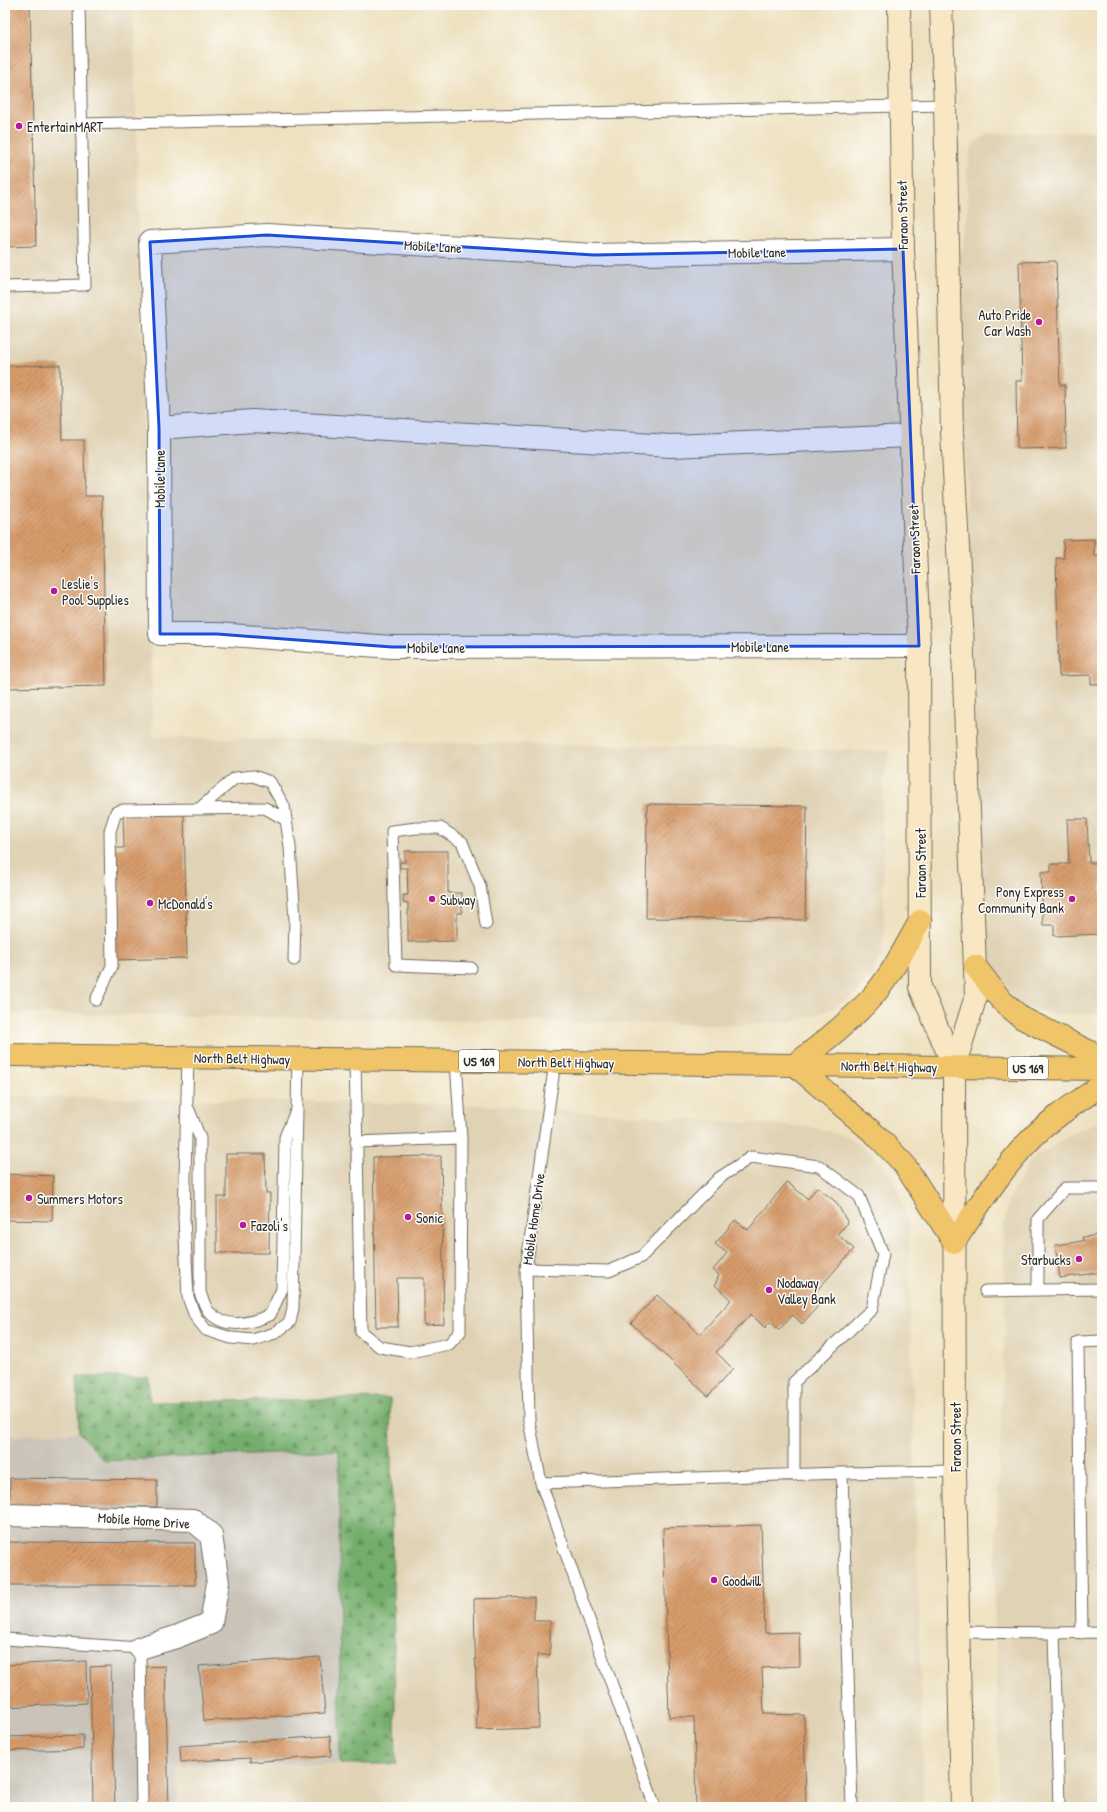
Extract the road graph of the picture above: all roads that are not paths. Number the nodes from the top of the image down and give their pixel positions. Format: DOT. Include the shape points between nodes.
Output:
graph roads {
  1 [pos="79,5"];
  2 [pos="899,5"];
  3 [pos="941,5"];
  4 [pos="945,105"];
  5 [pos="901,106"];
  6 [pos="82,124"];
  7 [pos="903,249"];
  8 [pos="5,287"];
  9 [pos="159,428"];
  10 [pos="910,436"];
  11 [pos="919,646"];
  12 [pos="199,809"];
  13 [pos="286,820"];
  14 [pos="920,921"];
  15 [pos="486,924"];
  16 [pos="294,960"];
  17 [pos="975,966"];
  18 [pos="471,968"];
  19 [pos="96,1000"];
  20 [pos="5,1055"];
  21 [pos="188,1057"];
  22 [pos="298,1058"];
  23 [pos="1102,1058"];
  24 [pos="355,1059"];
  25 [pos="456,1060"];
  26 [pos="556,1062"];
  27 [pos="795,1065"];
  28 [pos="954,1067"];
  29 [pos="1102,1069"];
  30 [pos="1102,1085"];
  31 [pos="187,1103"];
  32 [pos="297,1107"];
  33 [pos="461,1138"];
  34 [pos="356,1142"];
  35 [pos="1102,1188"];
  36 [pos="954,1242"];
  37 [pos="526,1270"];
  38 [pos="1102,1289"];
  39 [pos="1038,1290"];
  40 [pos="985,1291"];
  41 [pos="1102,1341"];
  42 [pos="955,1471"];
  43 [pos="842,1473"];
  44 [pos="794,1475"];
  45 [pos="541,1483"];
  46 [pos="5,1515"];
  47 [pos="959,1632"];
  48 [pos="1102,1632"];
  49 [pos="1054,1633"];
  50 [pos="1082,1633"];
  51 [pos="5,1639"];
  52 [pos="140,1648"];
  53 [pos="142,1807"];
  54 [pos="655,1807"];
  55 [pos="852,1807"];
  56 [pos="962,1807"];
  57 [pos="1059,1807"];
  1 -- 6 [label="lane"];
  2 -- 5 [label="main road, Faraon Street"];
  3 -- 4 [label="main road, Faraon Street"];
  4 -- 5 [label="lane"];
  4 -- 17 [label="main road, Faraon Street" via="952,432"];
  5 -- 6 [label="lane"];
  5 -- 7 [label="main road, Faraon Street"];
  6 -- 8 [label="lane" via="85,285"];
  7 -- 9 [label="street, Mobile Lane" via="594,255 267,235 150,242"];
  7 -- 10 [label="main road, Faraon Street"];
  9 -- 10 [label="street" via="253,421 671,446"];
  9 -- 11 [label="street, Mobile Lane" via="160,634 217,634 392,647"];
  10 -- 11 [label="main road, Faraon Street"];
  11 -- 14 [label="main road, Faraon Street"];
  12 -- 13 [label="lane" via="265,808"];
  12 -- 13 [label="lane" via="235,778 253,776 270,782 284,806"];
  12 -- 19 [label="lane" via="116,812 110,831 112,966"];
  13 -- 16 [label="lane" via="294,904"];
  14 -- 27 [label="main road" via="892,970 873,996 834,1034"];
  14 -- 28 [label="main road, Faraon Street" via="920,987"];
  15 -- 18 [label="lane" via="480,886 462,842 440,828 392,831 396,965"];
  17 -- 23 [label="main road" via="1002,1000 1022,1018"];
  17 -- 28 [label="main road, Faraon Street" via="976,996"];
  20 -- 21 [label="main road, North Belt Highway / US 169"];
  21 -- 22 [label="main road, North Belt Highway / US 169"];
  21 -- 31 [label="lane"];
  22 -- 24 [label="main road, North Belt Highway / US 169"];
  22 -- 32 [label="lane"];
  24 -- 25 [label="main road, North Belt Highway / US 169"];
  24 -- 34 [label="lane"];
  25 -- 26 [label="main road, North Belt Highway / US 169"];
  25 -- 33 [label="lane"];
  26 -- 27 [label="main road, North Belt Highway / US 169"];
  26 -- 37 [label="lane, Mobile Home Drive"];
  27 -- 28 [label="main road, North Belt Highway / US 169"];
  27 -- 36 [label="main road" via="877,1136 904,1164"];
  28 -- 29 [label="main road, North Belt Highway / US 169"];
  28 -- 36 [label="main road, Faraon Street"];
  30 -- 36 [label="main road" via="1034,1137 999,1176"];
  31 -- 32 [label="lane" via="200,1138 200,1293 210,1313 228,1324 251,1322 270,1315 282,1289 285,1137"];
  31 -- 32 [label="lane" via="184,1218 188,1296 195,1316 206,1330 231,1338 253,1340 275,1333 290,1322 293,1308"];
  33 -- 34 [label="lane"];
  33 -- 34 [label="lane" via="460,1332 449,1344 410,1352 380,1347 360,1332"];
  35 -- 39 [label="lane" via="1065,1188 1038,1219"];
  36 -- 42 [label="main road, Faraon Street"];
  37 -- 44 [label="lane" via="609,1271 641,1257 719,1178 751,1158 819,1166 859,1196 883,1254 872,1309 794,1382"];
  37 -- 45 [label="lane, Mobile Home Drive" via="529,1421"];
  38 -- 39 [label="lane"];
  39 -- 40 [label="lane"];
  41 -- 50 [label="lane" via="1078,1342"];
  42 -- 43 [label="lane"];
  42 -- 47 [label="main road, Faraon Street"];
  43 -- 44 [label="lane"];
  43 -- 55 [label="lane"];
  44 -- 45 [label="lane"];
  45 -- 54 [label="lane, Mobile Home Drive"];
  46 -- 52 [label="street, Mobile Home Drive" via="193,1520 211,1534 218,1583 211,1622 176,1637"];
  47 -- 49 [label="lane"];
  47 -- 56 [label="main road, Faraon Street"];
  48 -- 50 [label="lane"];
  49 -- 50 [label="lane"];
  49 -- 57 [label="lane"];
  51 -- 52 [label="lane"];
  52 -- 53 [label="lane"];
}
